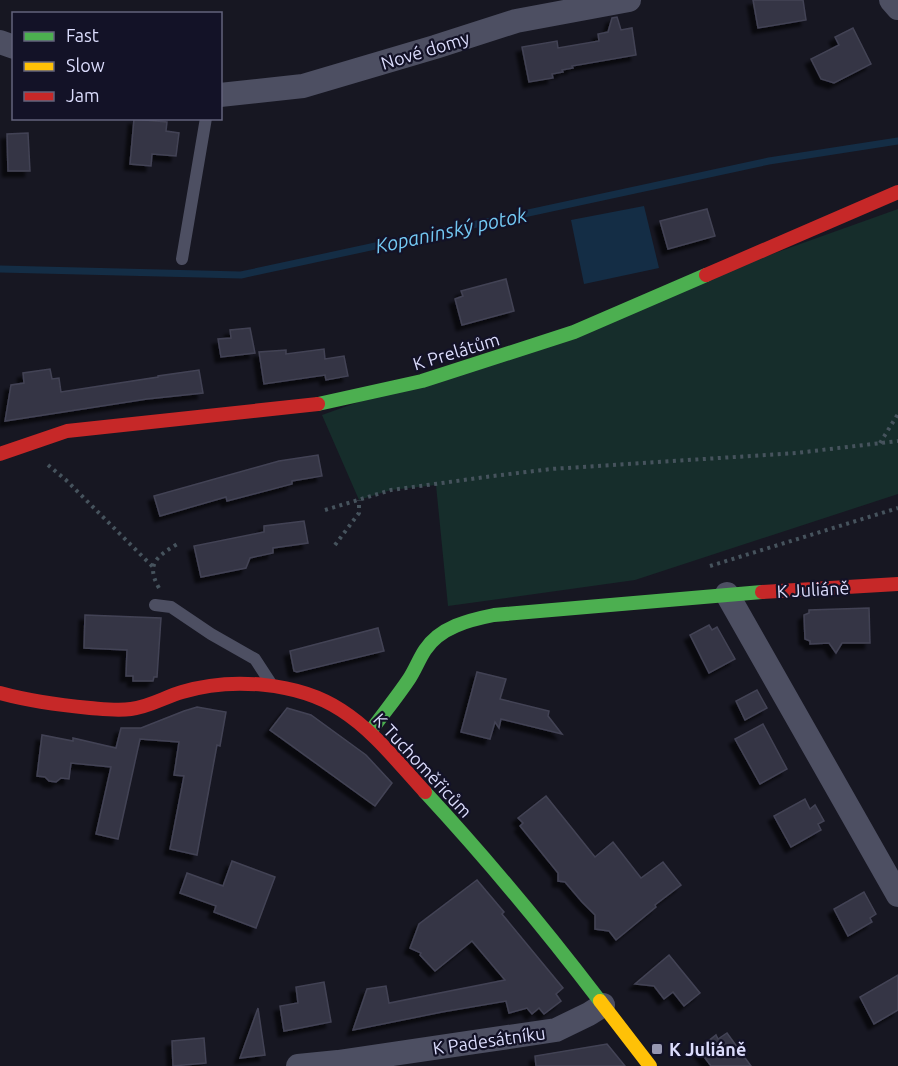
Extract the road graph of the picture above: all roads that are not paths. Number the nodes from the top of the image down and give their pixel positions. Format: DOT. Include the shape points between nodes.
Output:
graph roads {
  1 [pos="629,0"];
  2 [pos="891,0"];
  3 [pos="898,8"];
  4 [pos="222,95"];
  5 [pos="206,120"];
  6 [pos="898,192"];
  7 [pos="182,259"];
  8 [pos="5,447"];
  9 [pos="898,584"];
  10 [pos="727,594"];
  11 [pos="155,605"];
  12 [pos="272,686"];
  13 [pos="0,693"];
  14 [pos="369,732"];
  15 [pos="898,895"];
  16 [pos="603,1005"];
  17 [pos="298,1066"];
  18 [pos="650,1066"];
  1 -- 4 [label="street, Nové domy" via="516,21 303,86"];
  2 -- 3 [label="street"];
  5 -- 7 [label="lane"];
  6 -- 8 [label="street, K Prelátům" via="574,332 422,381 317,404 67,431"];
  9 -- 10 [label="street, K Juliáně"];
  10 -- 14 [label="street, K Juliáně" via="469,620 451,628 426,648 409,679"];
  10 -- 15 [label="street"];
  11 -- 12 [label="lane" via="171,607 255,659"];
  12 -- 13 [label="street, K Tuchoměřicům" via="214,686 120,710"];
  12 -- 14 [label="street, K Tuchoměřicům" via="296,690 336,706"];
  14 -- 16 [label="street, K Tuchoměřicům" via="460,831"];
  16 -- 17 [label="street, K Padesátníku" via="556,1030"];
  16 -- 18 [label="street, K Tuchoměřicům"];
}
